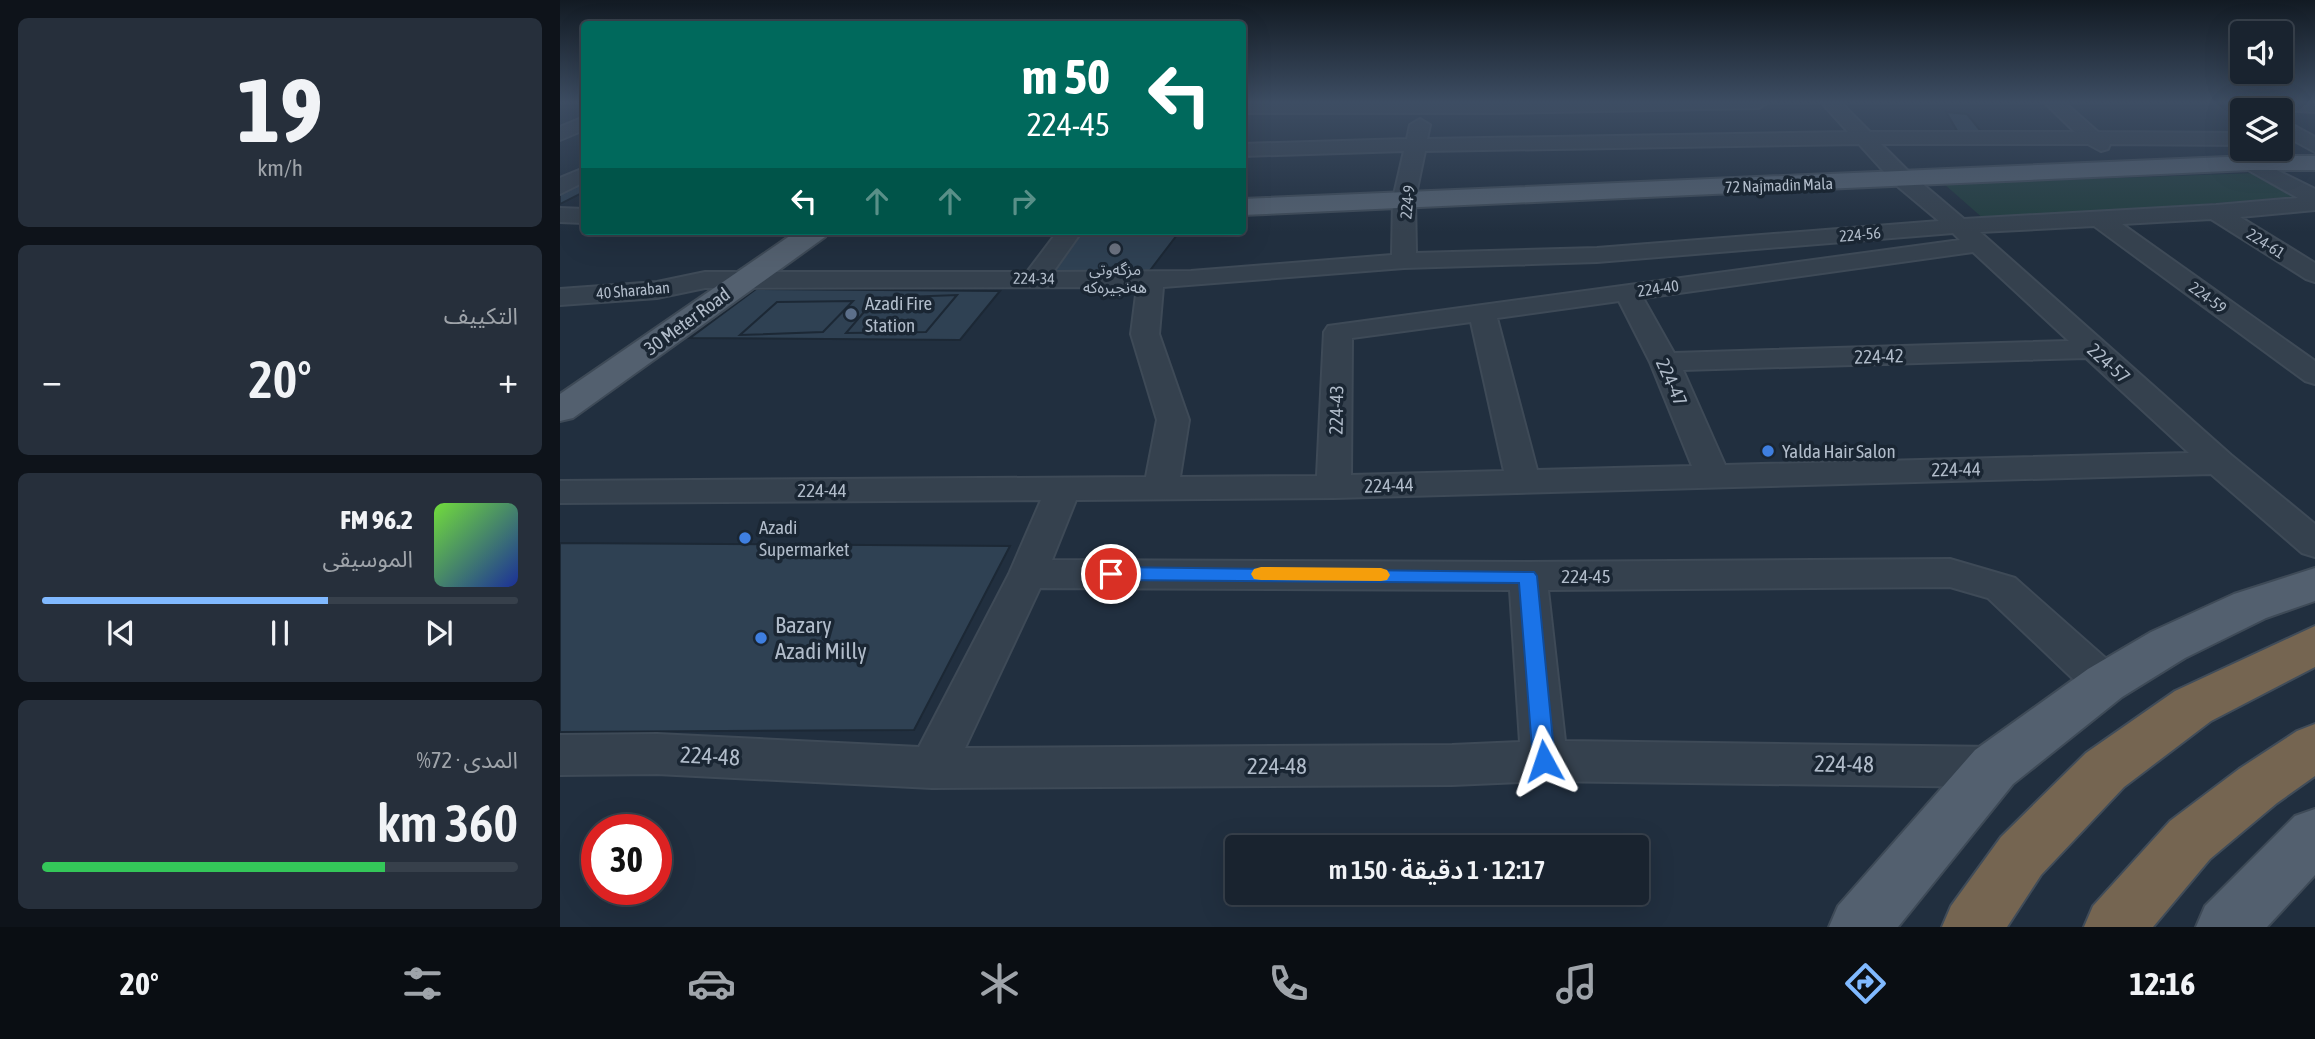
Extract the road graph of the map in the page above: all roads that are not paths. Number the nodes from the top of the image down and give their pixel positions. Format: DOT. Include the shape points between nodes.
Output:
graph roads {
  1 [pos="1381,145"];
  2 [pos="1418,145"];
  3 [pos="1873,145"];
  4 [pos="2101,145"];
  5 [pos="1246,150"];
  6 [pos="2250,163"];
  7 [pos="2315,163"];
  8 [pos="2121,168"];
  9 [pos="581,176"];
  10 [pos="1904,180"];
  11 [pos="560,187"];
  12 [pos="1404,200"];
  13 [pos="2315,201"];
  14 [pos="1246,207"];
  15 [pos="2216,212"];
  16 [pos="560,215"];
  17 [pos="581,216"];
  18 [pos="2100,219"];
  19 [pos="772,235"];
  20 [pos="809,235"];
  21 [pos="1067,235"];
  22 [pos="1969,235"];
  23 [pos="1404,261"];
  24 [pos="2315,274"];
  25 [pos="1035,278"];
  26 [pos="1151,279"];
  27 [pos="744,280"];
  28 [pos="1627,292"];
  29 [pos="704,294"];
  30 [pos="560,298"];
  31 [pos="560,304"];
  32 [pos="665,307"];
  33 [pos="1482,312"];
  34 [pos="1338,332"];
  35 [pos="2093,349"];
  36 [pos="1665,362"];
  37 [pos="2315,375"];
  38 [pos="560,383"];
  39 [pos="560,410"];
  40 [pos="2219,463"];
  41 [pos="1712,475"];
  42 [pos="1523,480"];
  43 [pos="1334,487"];
  44 [pos="1161,488"];
  45 [pos="1063,489"];
  46 [pos="560,492"];
  47 [pos="2315,544"];
  48 [pos="1028,574"];
  49 [pos="1528,576"];
  50 [pos="2315,584"];
  51 [pos="2315,645"];
  52 [pos="2105,683"];
  53 [pos="2315,747"];
  54 [pos="560,755"];
  55 [pos="1544,761"];
  56 [pos="1994,767"];
  57 [pos="932,768"];
  58 [pos="2315,835"];
  59 [pos="1859,927"];
  60 [pos="1972,927"];
  61 [pos="2114,927"];
  62 [pos="2225,927"];
  1 -- 5 [label="street"];
  2 -- 12 [label="street, 224-9"];
  3 -- 10 [label="street"];
  4 -- 8 [label="street"];
  6 -- 7 [label="main road, 72 Najmadin Mala"];
  6 -- 8 [label="main road, 72 Najmadin Mala"];
  6 -- 13 [label="street"];
  8 -- 10 [label="main road, 72 Najmadin Mala"];
  9 -- 11 [label="street"];
  10 -- 12 [label="main road, 72 Najmadin Mala"];
  10 -- 22 [label="street, 224-57"];
  12 -- 14 [label="main road, 72 Najmadin Mala"];
  12 -- 23 [label="street, 224-9"];
  13 -- 15 [label="street, 224-56"];
  15 -- 18 [label="street, 224-56"];
  15 -- 24 [label="street, 224-61"];
  16 -- 17 [label="street"];
  18 -- 22 [label="street, 224-56"];
  18 -- 37 [label="street, 224-59"];
  19 -- 29 [label="main road, 30 Meter Road"];
  20 -- 27 [label="main road, 30 Meter Road"];
  21 -- 25 [label="street"];
  22 -- 23 [label="street, 224-56"];
  22 -- 28 [label="street, 224-40"];
  22 -- 35 [label="street, 224-57"];
  23 -- 26 [label="street, 224-34"];
  25 -- 26 [label="street, 224-34"];
  25 -- 27 [label="street, 224-34"];
  26 -- 44 [label="street" via="1145,334 1173,420"];
  27 -- 29 [label="main road, 30 Meter Road"];
  28 -- 33 [label="street, 224-40"];
  28 -- 36 [label="street, 224-47"];
  29 -- 30 [label="street, 40 Sharaban" via="657,290"];
  29 -- 32 [label="main road, 30 Meter Road"];
  29 -- 39 [label="main road, 30 Meter Road"];
  31 -- 32 [label="street, 40 Sharaban"];
  32 -- 38 [label="main road, 30 Meter Road"];
  33 -- 34 [label="street, 224-40"];
  33 -- 42 [label="street"];
  34 -- 43 [label="street, 224-43"];
  35 -- 36 [label="street, 224-42"];
  35 -- 40 [label="street, 224-57"];
  36 -- 41 [label="street, 224-47"];
  40 -- 41 [label="street, 224-44"];
  40 -- 47 [label="street, 224-57"];
  41 -- 42 [label="street, 224-44"];
  42 -- 43 [label="street, 224-44"];
  43 -- 44 [label="street, 224-44"];
  44 -- 45 [label="street, 224-44"];
  45 -- 46 [label="street, 224-44"];
  45 -- 48 [label="street"];
  48 -- 49 [label="street, 224-45"];
  48 -- 57 [label="street"];
  49 -- 52 [label="street, 224-45" via="1950,573 2001,589"];
  49 -- 55 [label="street"];
  50 -- 52 [label="main road" via="2250,607 2168,645"];
  51 -- 60 [label="highway" via="2193,706 2105,770 2021,856"];
  52 -- 56 [label="main road"];
  53 -- 61 [label="highway" via="2190,840"];
  54 -- 57 [label="street, 224-48" via="657,754"];
  55 -- 56 [label="street, 224-48"];
  55 -- 57 [label="street, 224-48"];
  56 -- 59 [label="main road"];
  58 -- 62 [label="main road"];
}
